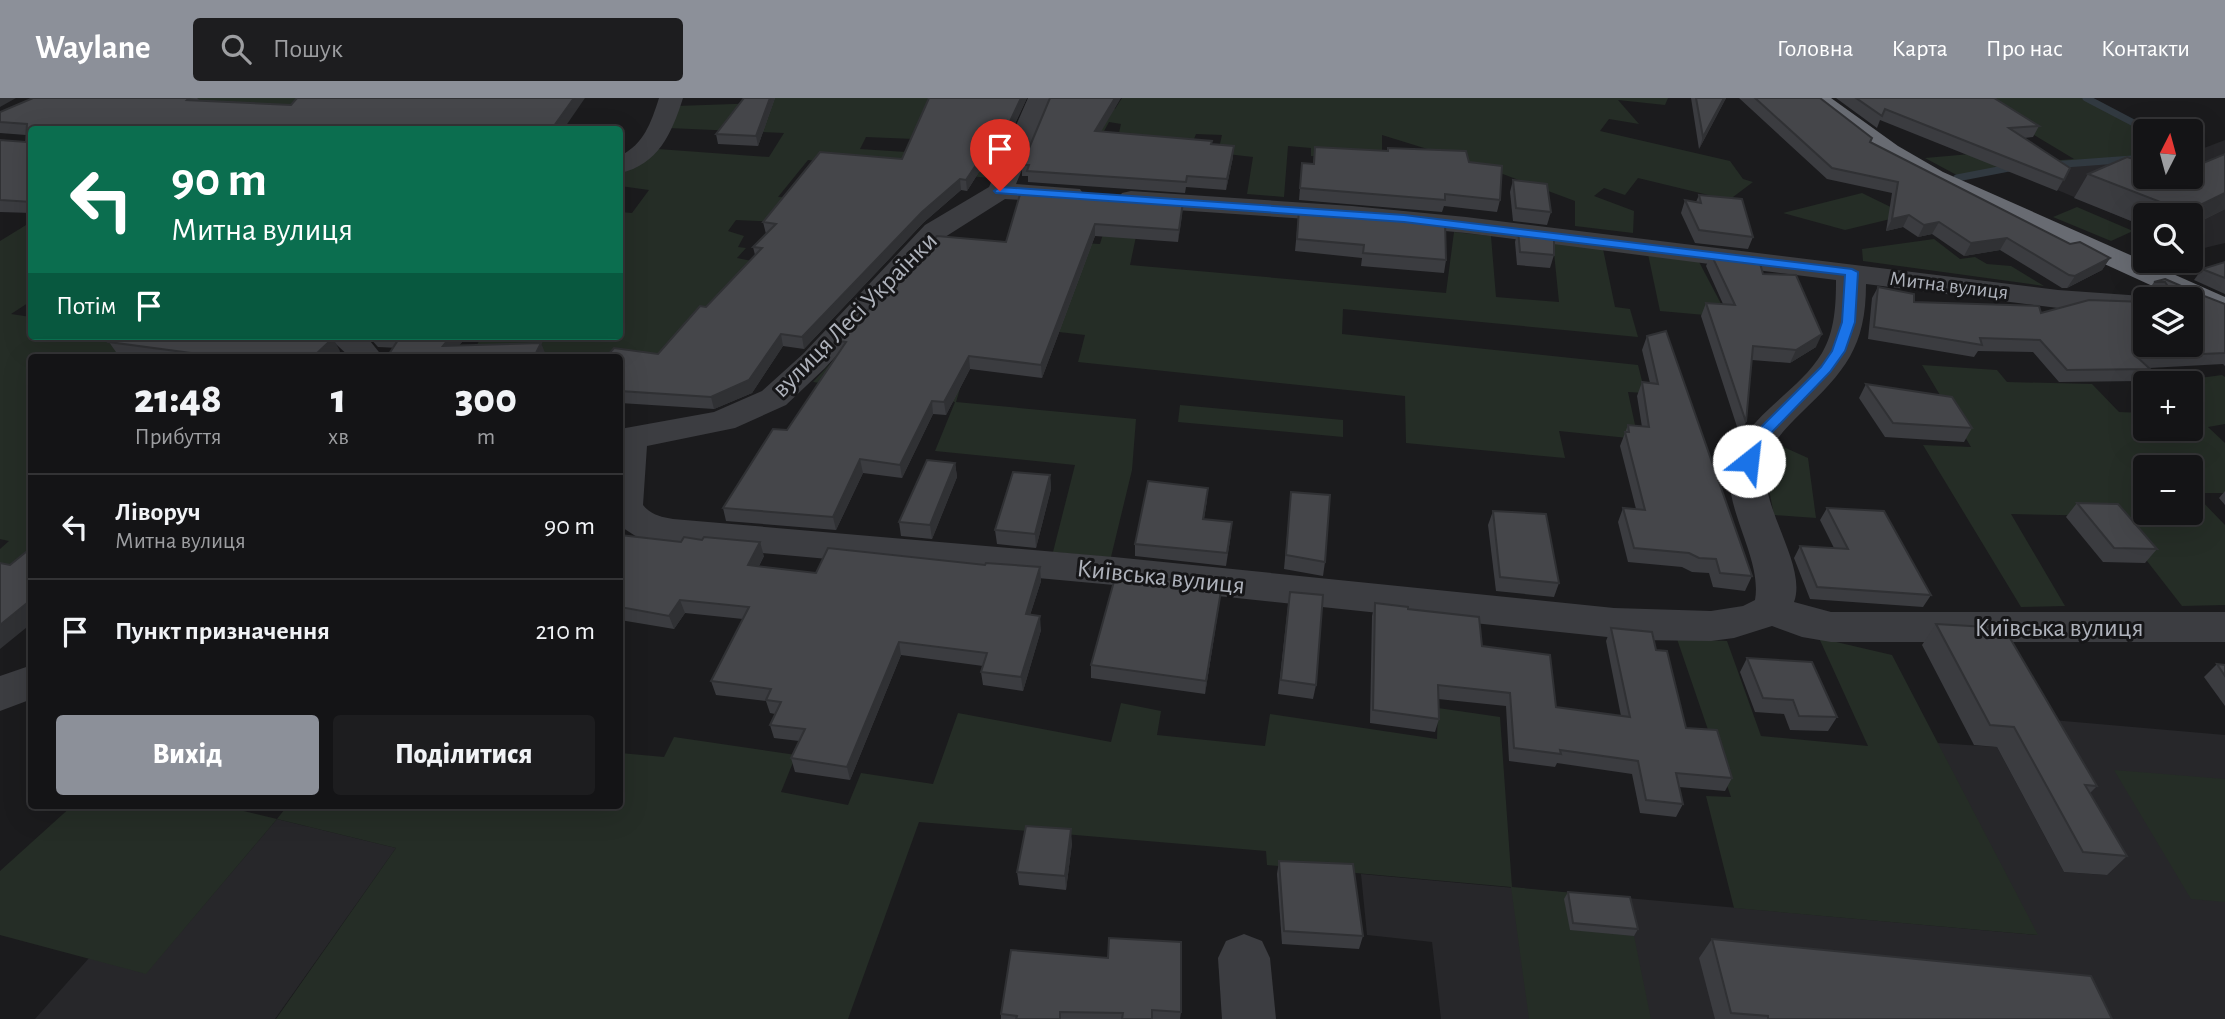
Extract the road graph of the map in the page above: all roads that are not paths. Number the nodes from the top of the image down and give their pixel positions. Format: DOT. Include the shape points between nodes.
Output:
graph roads {
  1 [pos="671,98"];
  2 [pos="1040,98"];
  3 [pos="1816,98"];
  4 [pos="623,164"];
  5 [pos="1000,191"];
  6 [pos="1852,272"];
  7 [pos="2163,287"];
  8 [pos="2133,302"];
  9 [pos="2203,302"];
  10 [pos="2225,308"];
  11 [pos="350,340"];
  12 [pos="364,354"];
  13 [pos="625,440"];
  14 [pos="1771,609"];
  15 [pos="2225,627"];
  16 [pos="28,683"];
  17 [pos="0,694"];
  18 [pos="1244,958"];
  19 [pos="1249,1019"];
  1 -- 4 [label="street" via="653,143"];
  2 -- 5 [label="street"];
  3 -- 7 [label="highway" via="1934,177"];
  5 -- 6 [label="street, Митна вулиця" via="1429,221"];
  5 -- 13 [label="street, вулиця Лесі Українки" via="935,231 774,398 723,421"];
  6 -- 8 [label="street, Митна вулиця" via="2058,299"];
  6 -- 14 [label="street" via="1849,322 1838,351 1767,429 1749,461 1750,496 1778,591"];
  9 -- 10 [label="highway"];
  11 -- 12 [label="street"];
  13 -- 14 [label="street, Київська вулиця" via="625,505 629,514 649,528 673,532 1649,626 1731,622"];
  14 -- 15 [label="street, Київська вулиця" via="1801,622 1831,626"];
  16 -- 17 [label="street"];
  18 -- 19 [label="street"];
}
